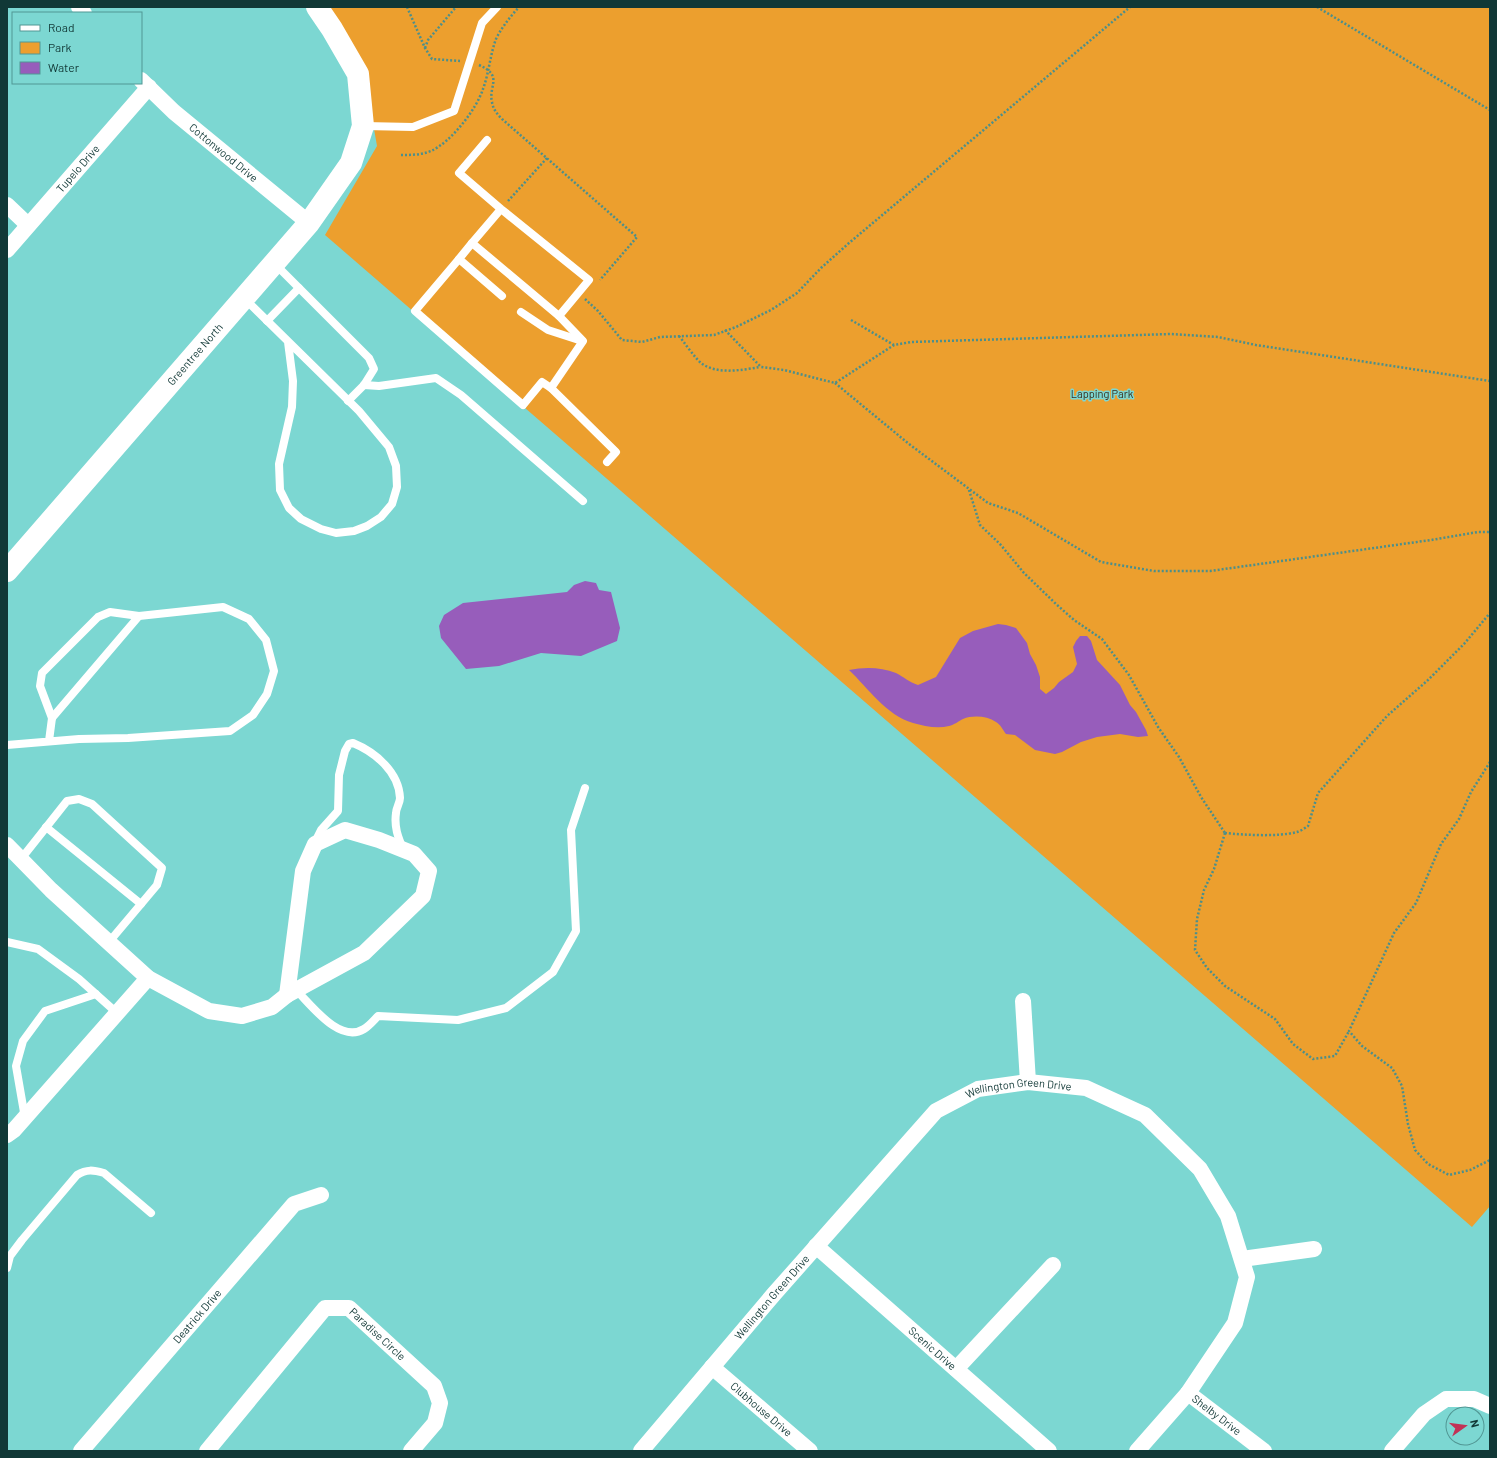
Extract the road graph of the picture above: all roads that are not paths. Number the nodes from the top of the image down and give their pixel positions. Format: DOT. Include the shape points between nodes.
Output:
graph roads {
  1 [pos="317,7"];
  2 [pos="497,7"];
  3 [pos="145,83"];
  4 [pos="363,126"];
  5 [pos="486,140"];
  6 [pos="7,205"];
  7 [pos="501,209"];
  8 [pos="309,223"];
  9 [pos="28,225"];
  10 [pos="472,243"];
  11 [pos="7,250"];
  12 [pos="459,259"];
  13 [pos="274,263"];
  14 [pos="299,288"];
  15 [pos="502,296"];
  16 [pos="244,298"];
  17 [pos="521,312"];
  18 [pos="559,316"];
  19 [pos="267,321"];
  20 [pos="583,341"];
  21 [pos="288,342"];
  22 [pos="364,385"];
  23 [pos="551,388"];
  24 [pos="348,401"];
  25 [pos="607,462"];
  26 [pos="583,501"];
  27 [pos="7,571"];
  28 [pos="139,616"];
  29 [pos="52,718"];
  30 [pos="49,741"];
  31 [pos="7,745"];
  32 [pos="585,788"];
  33 [pos="46,827"];
  34 [pos="315,844"];
  35 [pos="7,845"];
  36 [pos="403,850"];
  37 [pos="21,859"];
  38 [pos="141,904"];
  39 [pos="7,942"];
  40 [pos="108,942"];
  41 [pos="148,978"];
  42 [pos="291,993"];
  43 [pos="96,994"];
  44 [pos="1023,1001"];
  45 [pos="117,1013"];
  46 [pos="1028,1082"];
  47 [pos="25,1118"];
  48 [pos="7,1135"];
  49 [pos="321,1195"];
  50 [pos="151,1213"];
  51 [pos="816,1246"];
  52 [pos="1314,1249"];
  53 [pos="1242,1259"];
  54 [pos="1053,1265"];
  55 [pos="7,1268"];
  56 [pos="712,1367"];
  57 [pos="956,1369"];
  58 [pos="1188,1393"];
  59 [pos="1490,1406"];
  60 [pos="81,1451"];
  61 [pos="206,1451"];
  62 [pos="411,1451"];
  63 [pos="641,1451"];
  64 [pos="810,1451"];
  65 [pos="1049,1451"];
  66 [pos="1137,1451"];
  67 [pos="1264,1451"];
  68 [pos="1392,1451"];
  1 -- 4 [label="main road" via="358,74"];
  2 -- 4 [label="lane" via="482,23 454,111 414,127"];
  3 -- 8 [label="street, Cottonwood Drive" via="174,112"];
  3 -- 9 [label="street, Tupelo Drive"];
  4 -- 8 [label="main road, Greentree North" via="351,163"];
  5 -- 7 [label="lane" via="459,173"];
  6 -- 9 [label="street"];
  7 -- 10 [label="lane"];
  7 -- 18 [label="lane" via="589,280"];
  8 -- 13 [label="main road, Greentree North"];
  9 -- 11 [label="street, Tupelo Drive"];
  10 -- 12 [label="lane"];
  10 -- 18 [label="lane"];
  12 -- 15 [label="lane"];
  12 -- 23 [label="lane" via="415,311 523,405 542,382"];
  13 -- 14 [label="lane"];
  13 -- 16 [label="main road, Greentree North"];
  14 -- 19 [label="lane"];
  14 -- 22 [label="lane" via="369,358 374,369"];
  16 -- 19 [label="lane"];
  16 -- 27 [label="main road, Greentree North"];
  17 -- 20 [label="lane" via="548,330"];
  18 -- 20 [label="lane"];
  19 -- 21 [label="lane"];
  20 -- 23 [label="lane"];
  21 -- 24 [label="lane"];
  21 -- 24 [label="lane" via="293,381 292,407 279,464 280,490 289,508 301,519 336,533 354,531 381,517 392,504 397,487 396,466 388,447"];
  22 -- 24 [label="lane"];
  22 -- 26 [label="lane" via="379,386 436,378 461,395"];
  23 -- 25 [label="lane" via="616,452"];
  28 -- 29 [label="lane"];
  28 -- 29 [label="lane" via="110,612 98,617 42,673 40,686"];
  28 -- 30 [label="lane" via="223,607 249,618 266,640 274,671 267,694 254,715 230,731"];
  29 -- 30 [label="lane"];
  30 -- 31 [label="lane"];
  32 -- 42 [label="lane" via="571,830 576,931 553,972 506,1008 458,1020 378,1016 365,1029 348,1033 334,1026"];
  33 -- 37 [label="lane"];
  33 -- 38 [label="lane"];
  33 -- 38 [label="lane" via="67,801 79,799 92,804 162,868 157,885"];
  34 -- 36 [label="street" via="345,830"];
  34 -- 36 [label="lane" via="321,830 338,811 340,775 345,751 353,743 379,759 395,779 400,798 395,831"];
  34 -- 42 [label="street" via="303,871"];
  35 -- 37 [label="street"];
  36 -- 42 [label="street" via="414,854 429,871 423,896 364,953"];
  37 -- 40 [label="street"];
  38 -- 40 [label="lane"];
  39 -- 43 [label="lane" via="38,949"];
  40 -- 41 [label="street"];
  41 -- 42 [label="street" via="209,1011 242,1016 272,1007"];
  41 -- 45 [label="street"];
  43 -- 45 [label="lane"];
  43 -- 47 [label="lane" via="45,1012 23,1041 16,1066"];
  44 -- 46 [label="street"];
  45 -- 47 [label="street"];
  46 -- 51 [label="street, Wellington Green Drive" via="978,1089 936,1110"];
  46 -- 53 [label="street, Wellington Green Drive" via="1086,1088 1145,1115 1200,1170 1228,1216"];
  47 -- 48 [label="street"];
  49 -- 60 [label="street, Deatrick Drive" via="294,1204"];
  50 -- 55 [label="lane" via="104,1172 85,1170 77,1175 22,1240 10,1256"];
  51 -- 56 [label="street, Wellington Green Drive"];
  51 -- 57 [label="street, Scenic Drive"];
  52 -- 53 [label="street"];
  53 -- 58 [label="street, Wellington Green Drive" via="1247,1277 1235,1323"];
  54 -- 57 [label="street"];
  56 -- 63 [label="street, Wellington Green Drive"];
  56 -- 64 [label="street, Clubhouse Drive"];
  57 -- 65 [label="street, Scenic Drive"];
  58 -- 66 [label="street, Wellington Green Drive"];
  58 -- 67 [label="street, Shelby Drive"];
  59 -- 68 [label="street" via="1474,1400 1446,1399 1424,1414"];
  61 -- 62 [label="street, Paradise Circle" via="325,1308 349,1308 434,1386 440,1403 435,1422"];
}
